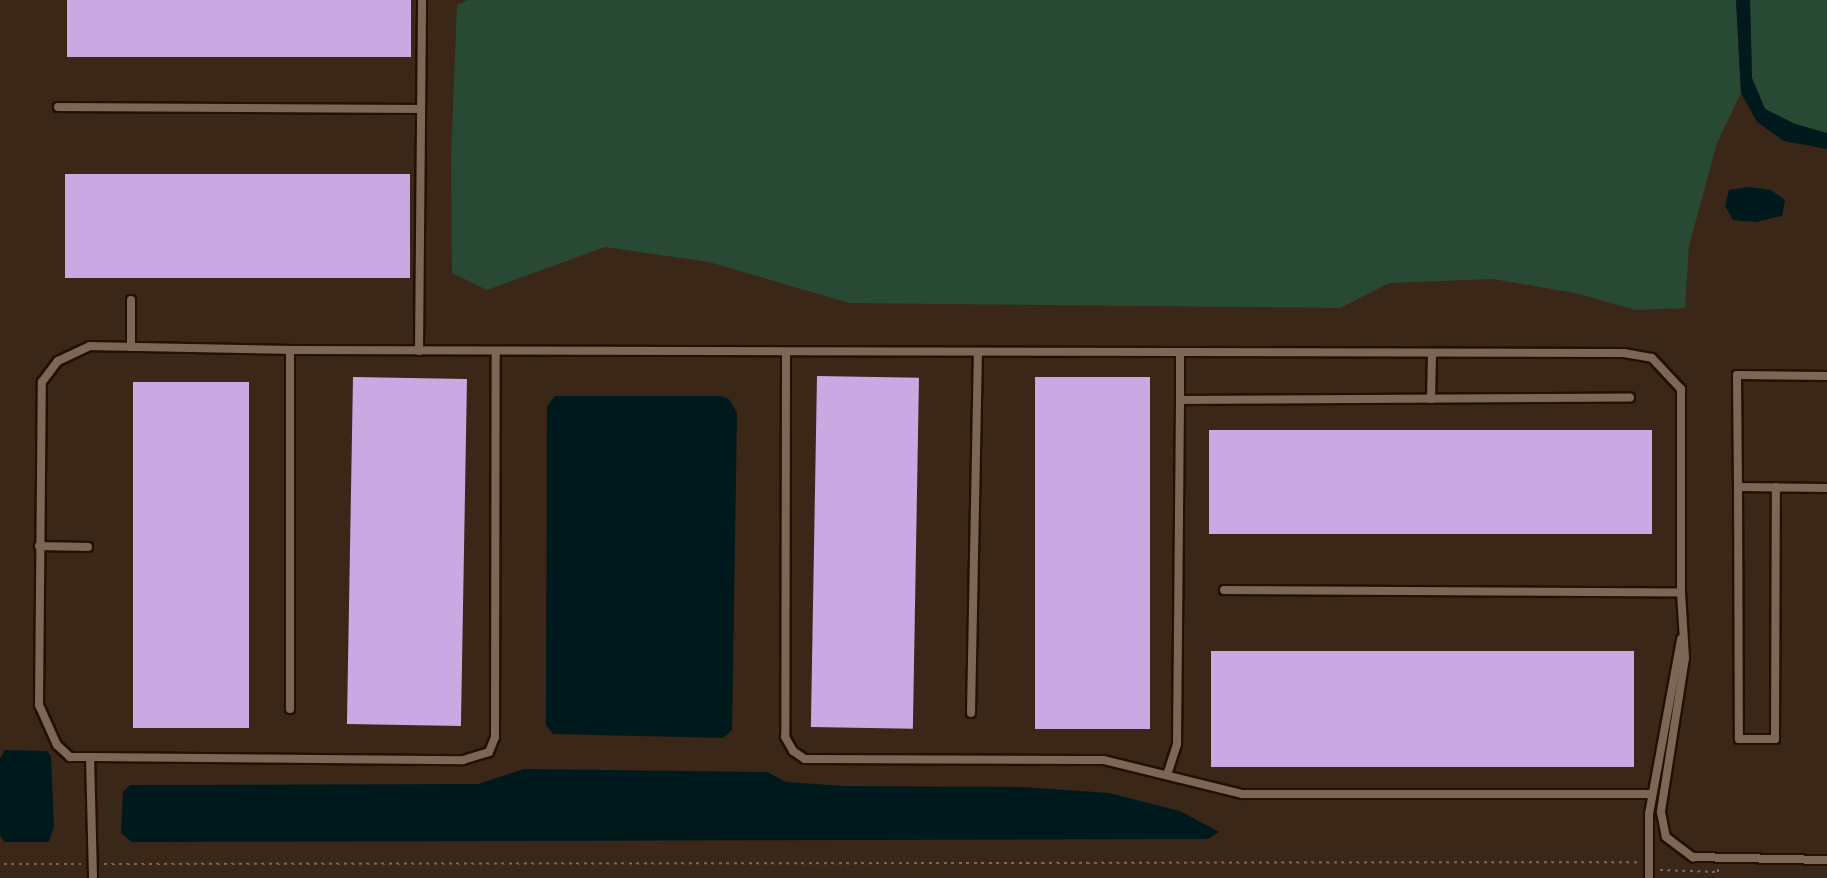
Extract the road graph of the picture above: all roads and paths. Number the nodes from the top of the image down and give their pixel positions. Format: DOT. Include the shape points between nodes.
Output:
graph roads {
  1 [pos="422,0"];
  2 [pos="58,107"];
  3 [pos="421,109"];
  4 [pos="131,300"];
  5 [pos="131,347"];
  6 [pos="290,350"];
  7 [pos="419,351"];
  8 [pos="496,352"];
  9 [pos="786,352"];
  10 [pos="978,353"];
  11 [pos="1180,353"];
  12 [pos="1432,355"];
  13 [pos="1827,376"];
  14 [pos="1630,398"];
  15 [pos="1431,399"];
  16 [pos="1180,400"];
  17 [pos="1738,487"];
  18 [pos="1776,487"];
  19 [pos="1827,488"];
  20 [pos="39,546"];
  21 [pos="88,547"];
  22 [pos="1224,590"];
  23 [pos="1681,592"];
  24 [pos="1683,632"];
  25 [pos="290,709"];
  26 [pos="971,712"];
  27 [pos="90,757"];
  28 [pos="1167,775"];
  29 [pos="1652,794"];
  30 [pos="1827,861"];
  31 [pos="1638,862"];
  32 [pos="1718,862"];
  33 [pos="4,864"];
  34 [pos="73,864"];
  35 [pos="107,864"];
  36 [pos="1666,872"];
  37 [pos="93,878"];
  38 [pos="1649,878"];
  1 -- 3 [label="lane"];
  2 -- 3 [label="lane"];
  3 -- 7 [label="lane"];
  4 -- 5 [label="lane"];
  5 -- 6 [label="lane"];
  5 -- 20 [label="lane" via="90,346 71,353 58,361 42,381"];
  6 -- 7 [label="lane"];
  6 -- 25 [label="lane"];
  7 -- 8 [label="lane"];
  8 -- 9 [label="lane"];
  8 -- 27 [label="lane" via="495,736 489,752 463,760"];
  9 -- 10 [label="lane"];
  9 -- 28 [label="lane" via="785,737 793,751 805,759 1104,760"];
  10 -- 11 [label="lane"];
  10 -- 26 [label="lane"];
  11 -- 12 [label="lane"];
  11 -- 16 [label="lane"];
  12 -- 15 [label="lane"];
  12 -- 23 [label="lane" via="1624,353 1652,358 1681,389"];
  13 -- 17 [label="lane" via="1737,375"];
  14 -- 15 [label="lane"];
  15 -- 16 [label="lane"];
  16 -- 28 [label="lane" via="1177,744"];
  17 -- 18 [label="lane"];
  17 -- 18 [label="lane" via="1738,739 1775,739"];
  18 -- 19 [label="lane"];
  20 -- 21 [label="lane"];
  20 -- 27 [label="lane" via="39,705 57,745 69,757"];
  22 -- 23 [label="lane"];
  23 -- 24 [label="lane"];
  24 -- 29 [label="lane"];
  24 -- 30 [label="lane" via="1685,658 1661,812 1666,837 1693,857"];
  27 -- 37 [label="lane"];
  28 -- 29 [label="lane" via="1205,788 1242,794"];
  29 -- 38 [label="lane"];
  31 -- 35 [label="path"];
  32 -- 36 [label="path" via="1718,872"];
  33 -- 34 [label="path"];
}
